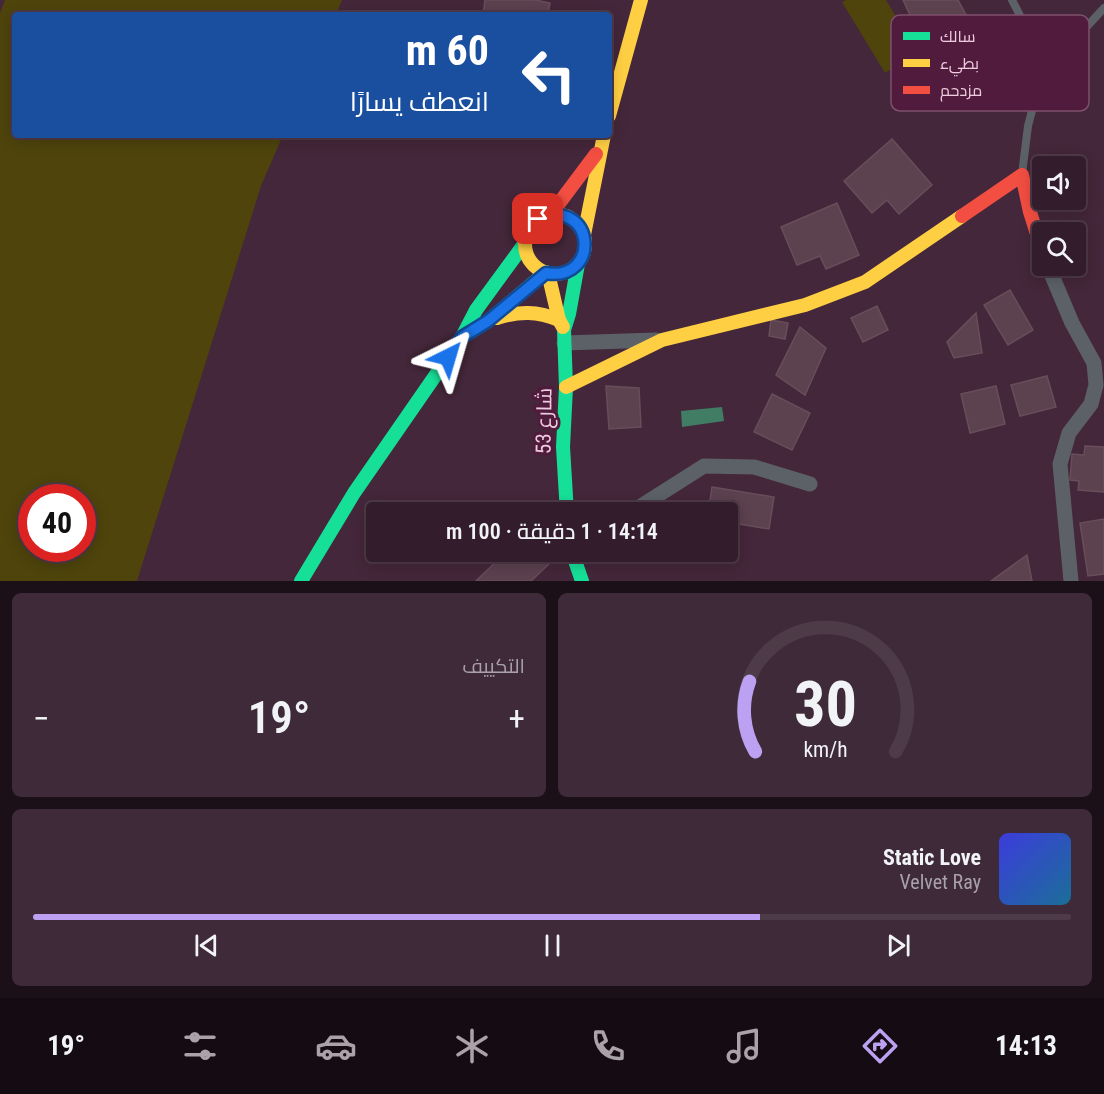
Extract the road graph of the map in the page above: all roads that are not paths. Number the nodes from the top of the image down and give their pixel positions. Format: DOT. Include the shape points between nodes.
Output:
graph roads {
  1 [pos="641,0"];
  2 [pos="1012,0"];
  3 [pos="1104,8"];
  4 [pos="1020,15"];
  5 [pos="1089,24"];
  6 [pos="612,105"];
  7 [pos="1032,111"];
  8 [pos="602,142"];
  9 [pos="1022,175"];
  10 [pos="551,214"];
  11 [pos="1033,222"];
  12 [pos="584,235"];
  13 [pos="525,243"];
  14 [pos="578,264"];
  15 [pos="547,273"];
  16 [pos="1052,276"];
  17 [pos="488,321"];
  18 [pos="562,331"];
  19 [pos="462,337"];
  20 [pos="662,340"];
  21 [pos="566,387"];
  22 [pos="810,484"];
  23 [pos="566,502"];
  24 [pos="647,502"];
  25 [pos="575,562"];
  26 [pos="301,581"];
  27 [pos="582,581"];
  28 [pos="1071,581"];
  1 -- 6 [label="street"];
  2 -- 4 [label="lane"];
  3 -- 5 [label="lane"];
  7 -- 9 [label="lane"];
  8 -- 10 [label="street"];
  8 -- 12 [label="street"];
  9 -- 11 [label="street"];
  9 -- 20 [label="street" via="865,282 805,305"];
  10 -- 12 [label="street" via="571,219"];
  10 -- 13 [label="street" via="538,219"];
  12 -- 14 [label="street" via="583,255"];
  13 -- 15 [label="street" via="535,266"];
  13 -- 19 [label="street" via="476,310"];
  14 -- 15 [label="street" via="559,274"];
  14 -- 18 [label="street"];
  15 -- 17 [label="street"];
  15 -- 18 [label="street"];
  16 -- 28 [label="street" via="1094,363 1096,385 1091,404 1069,433 1060,464"];
  17 -- 18 [label="street" via="516,312 542,312"];
  17 -- 19 [label="street"];
  18 -- 20 [label="street"];
  18 -- 21 [label="street, شارع 53"];
  19 -- 26 [label="street" via="354,493"];
  20 -- 21 [label="street"];
  21 -- 23 [label="street, شارع 53" via="563,447"];
  22 -- 24 [label="street" via="754,466 704,466"];
  25 -- 27 [label="street"];
}
